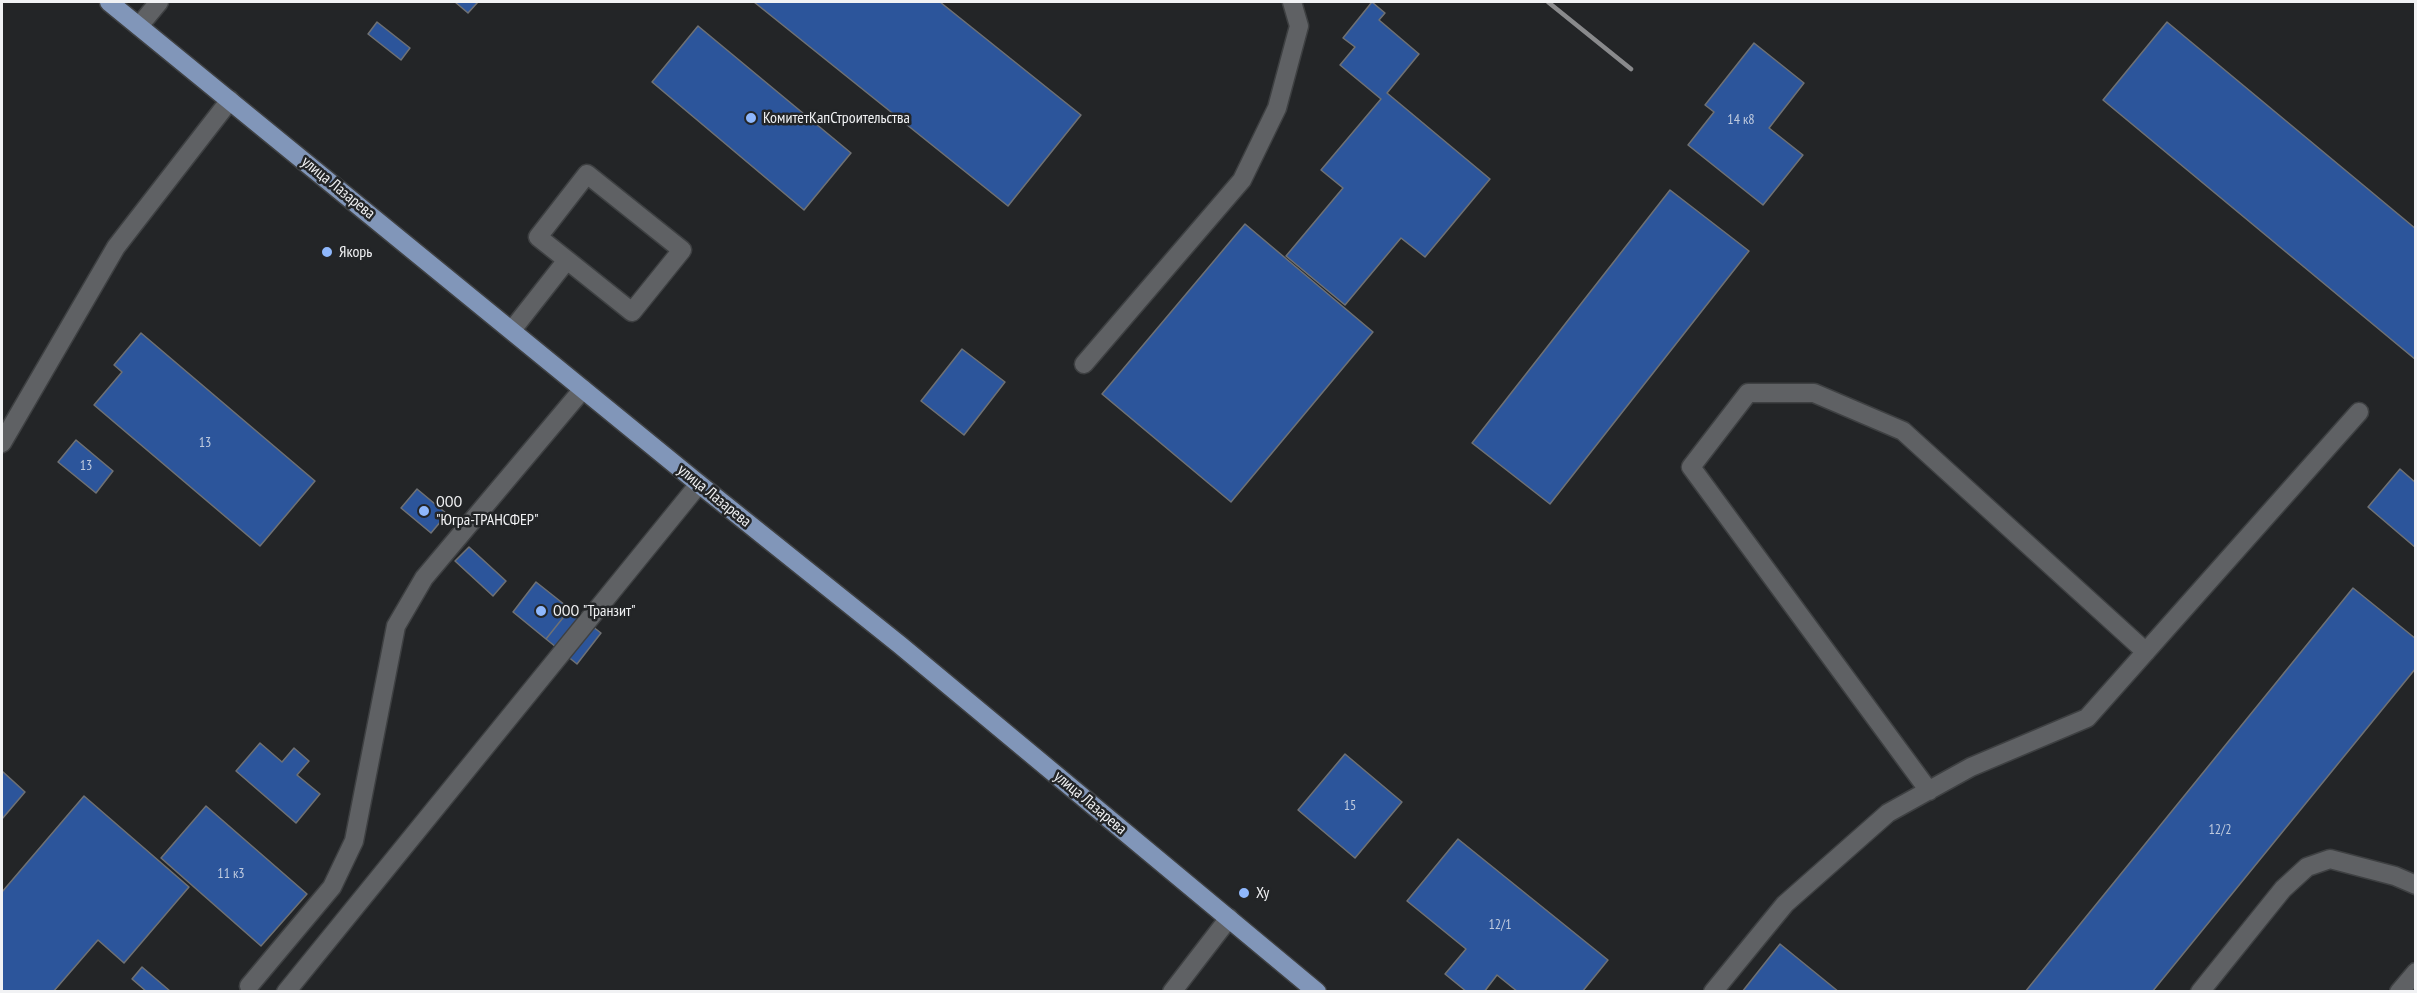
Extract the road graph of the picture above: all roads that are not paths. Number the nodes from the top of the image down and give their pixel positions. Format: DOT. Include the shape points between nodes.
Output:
graph roads {
  1 [pos="109,2"];
  2 [pos="159,2"];
  3 [pos="1292,2"];
  4 [pos="139,26"];
  5 [pos="230,100"];
  6 [pos="567,260"];
  7 [pos="512,330"];
  8 [pos="1084,364"];
  9 [pos="584,389"];
  10 [pos="2359,412"];
  11 [pos="2,443"];
  12 [pos="699,484"];
  13 [pos="2146,652"];
  14 [pos="1929,791"];
  15 [pos="2415,885"];
  16 [pos="1229,918"];
  17 [pos="2415,979"];
  18 [pos="249,986"];
  19 [pos="286,992"];
  20 [pos="1172,992"];
  21 [pos="1317,992"];
  22 [pos="1713,992"];
  23 [pos="2200,992"];
  24 [pos="2399,992"];
  1 -- 4 [label="main road, улица Лазарева"];
  2 -- 4 [label="lane"];
  3 -- 8 [label="lane" via="1299,26 1277,108 1242,180"];
  4 -- 5 [label="main road, улица Лазарева"];
  5 -- 7 [label="main road, улица Лазарева"];
  5 -- 11 [label="lane" via="116,247"];
  6 -- 6 [label="lane" via="538,237 587,174 682,250 632,312"];
  6 -- 7 [label="lane"];
  7 -- 9 [label="main road, улица Лазарева"];
  9 -- 12 [label="main road, улица Лазарева"];
  9 -- 18 [label="lane" via="424,578 404,610 396,626 354,841 332,886"];
  10 -- 13 [label="lane"];
  12 -- 16 [label="main road, улица Лазарева"];
  12 -- 19 [label="lane"];
  13 -- 14 [label="lane" via="2087,718 1971,767"];
  13 -- 14 [label="lane" via="1903,431 1814,393 1748,393 1691,467"];
  14 -- 22 [label="lane" via="1888,813 1785,904"];
  15 -- 23 [label="lane" via="2396,876 2330,859 2307,867 2283,889"];
  16 -- 20 [label="lane"];
  16 -- 21 [label="main road, улица Лазарева"];
  17 -- 24 [label="lane"];
}
